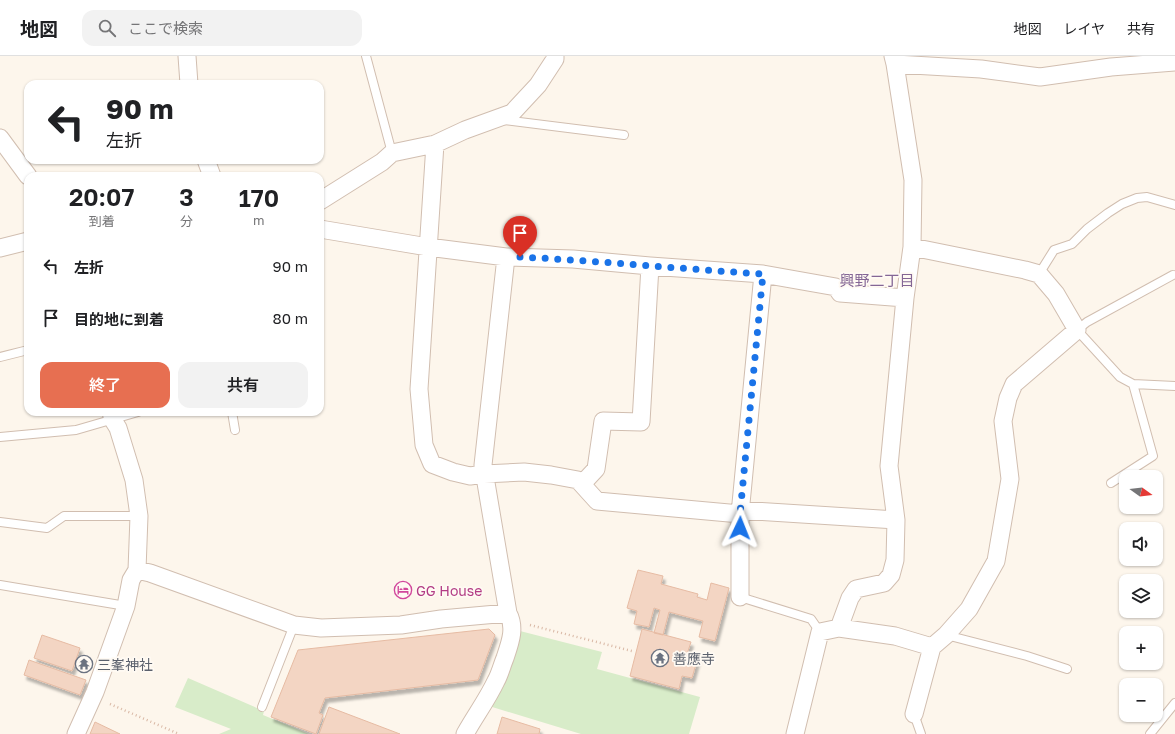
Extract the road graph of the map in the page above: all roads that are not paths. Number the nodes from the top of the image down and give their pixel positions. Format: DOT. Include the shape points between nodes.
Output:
graph roads {
  1 [pos="187,56"];
  2 [pos="366,56"];
  3 [pos="555,56"];
  4 [pos="894,60"];
  5 [pos="1175,62"];
  6 [pos="189,80"];
  7 [pos="495,119"];
  8 [pos="624,134"];
  9 [pos="0,138"];
  10 [pos="435,144"];
  11 [pos="5,153"];
  12 [pos="392,153"];
  13 [pos="24,172"];
  14 [pos="324,198"];
  15 [pos="1175,205"];
  16 [pos="324,230"];
  17 [pos="24,242"];
  18 [pos="428,246"];
  19 [pos="912,247"];
  20 [pos="0,248"];
  21 [pos="506,257"];
  22 [pos="650,266"];
  23 [pos="763,274"];
  24 [pos="1039,274"];
  25 [pos="1173,275"];
  26 [pos="905,298"];
  27 [pos="1077,330"];
  28 [pos="24,351"];
  29 [pos="0,357"];
  30 [pos="1133,384"];
  31 [pos="1175,386"];
  32 [pos="112,416"];
  33 [pos="233,416"];
  34 [pos="235,430"];
  35 [pos="0,438"];
  36 [pos="484,474"];
  37 [pos="1111,483"];
  38 [pos="582,484"];
  39 [pos="740,512"];
  40 [pos="139,516"];
  41 [pos="896,520"];
  42 [pos="0,522"];
  43 [pos="137,570"];
  44 [pos="0,586"];
  45 [pos="740,596"];
  46 [pos="126,606"];
  47 [pos="509,617"];
  48 [pos="294,625"];
  49 [pos="839,628"];
  50 [pos="820,632"];
  51 [pos="946,635"];
  52 [pos="932,648"];
  53 [pos="1067,669"];
  54 [pos="1175,703"];
  55 [pos="262,708"];
  56 [pos="914,714"];
  57 [pos="1155,732"];
  58 [pos="76,734"];
  59 [pos="465,734"];
  60 [pos="795,734"];
  61 [pos="921,734"];
  1 -- 6 [label="street"];
  2 -- 12 [label="lane"];
  3 -- 7 [label="street" via="555,60 538,85 512,112"];
  4 -- 5 [label="street" via="1040,77 1111,67"];
  4 -- 19 [label="street" via="913,180"];
  7 -- 8 [label="lane"];
  7 -- 10 [label="street"];
  9 -- 11 [label="street"];
  10 -- 12 [label="street"];
  10 -- 18 [label="street"];
  11 -- 13 [label="street"];
  12 -- 14 [label="street"];
  15 -- 24 [label="lane" via="1147,197 1122,204 1087,229 1072,244 1054,250"];
  16 -- 18 [label="street"];
  17 -- 20 [label="street"];
  18 -- 21 [label="street"];
  18 -- 36 [label="street" via="419,389 424,445 432,464 470,476"];
  19 -- 24 [label="street"];
  19 -- 26 [label="street"];
  21 -- 22 [label="street" via="574,259"];
  21 -- 36 [label="street"];
  22 -- 23 [label="street"];
  22 -- 38 [label="street" via="641,422 603,421 596,469"];
  23 -- 26 [label="street" via="836,287 840,293"];
  23 -- 39 [label="street"];
  24 -- 27 [label="street" via="1056,294"];
  25 -- 27 [label="lane"];
  26 -- 41 [label="street" via="889,466"];
  27 -- 30 [label="lane" via="1120,377"];
  27 -- 51 [label="street" via="1014,384 1003,420 1010,479 996,561 969,609"];
  28 -- 29 [label="lane"];
  30 -- 31 [label="lane"];
  30 -- 37 [label="lane" via="1154,456"];
  32 -- 35 [label="lane" via="76,430"];
  32 -- 40 [label="street" via="134,480"];
  33 -- 34 [label="lane"];
  36 -- 38 [label="street" via="524,472 578,480"];
  36 -- 47 [label="street"];
  38 -- 39 [label="street" via="597,500"];
  39 -- 41 [label="street"];
  39 -- 45 [label="street"];
  40 -- 42 [label="lane" via="64,516 48,528"];
  40 -- 43 [label="street"];
  41 -- 49 [label="street" via="895,560 891,575 884,582 856,589"];
  43 -- 46 [label="street" via="131,580"];
  43 -- 48 [label="street"];
  44 -- 46 [label="lane"];
  45 -- 50 [label="lane" via="811,619"];
  46 -- 58 [label="street" via="96,692"];
  47 -- 48 [label="street" via="440,619 401,626 321,628"];
  47 -- 59 [label="street" via="511,640 496,680"];
  48 -- 55 [label="lane"];
  49 -- 50 [label="street"];
  49 -- 52 [label="street" via="895,636"];
  50 -- 60 [label="street"];
  51 -- 52 [label="street"];
  51 -- 53 [label="lane"];
  52 -- 56 [label="street"];
  54 -- 57 [label="lane"];
  56 -- 61 [label="lane"];
}
